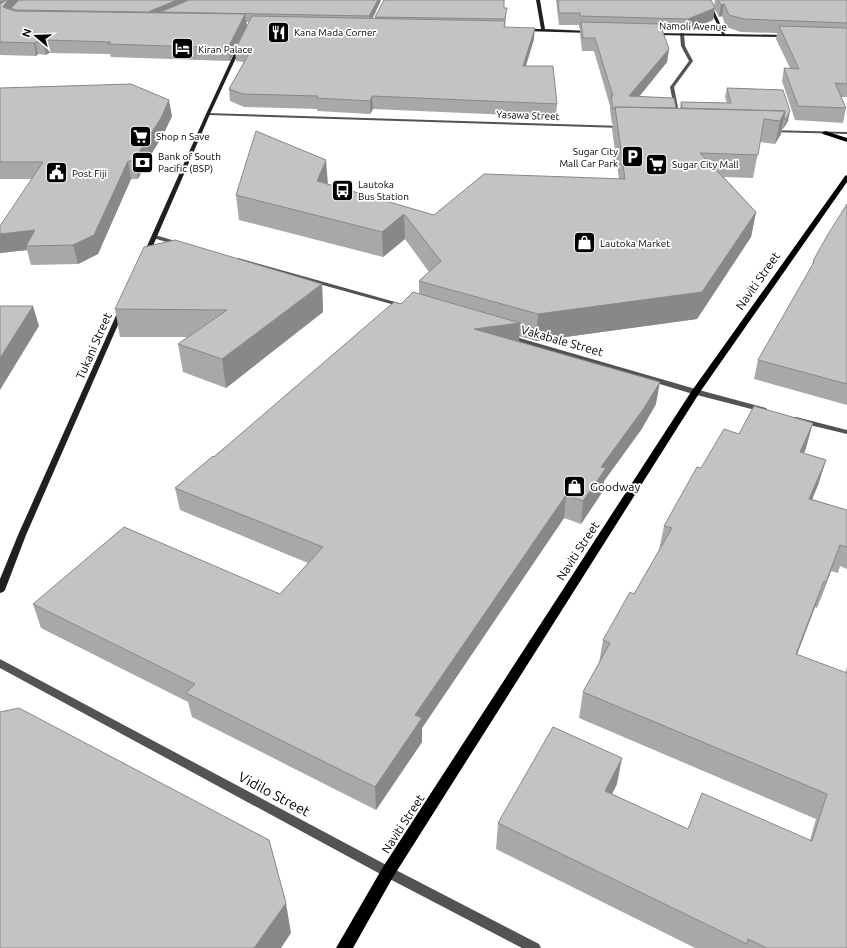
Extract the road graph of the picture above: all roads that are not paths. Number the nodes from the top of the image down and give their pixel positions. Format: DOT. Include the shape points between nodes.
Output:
graph roads {
  1 [pos="538,0"];
  2 [pos="707,0"];
  3 [pos="520,30"];
  4 [pos="543,31"];
  5 [pos="597,32"];
  6 [pos="651,34"];
  7 [pos="682,34"];
  8 [pos="724,35"];
  9 [pos="793,37"];
  10 [pos="244,38"];
  11 [pos="208,114"];
  12 [pos="677,114"];
  13 [pos="631,127"];
  14 [pos="761,131"];
  15 [pos="824,133"];
  16 [pos="847,133"];
  17 [pos="847,140"];
  18 [pos="847,176"];
  19 [pos="155,237"];
  20 [pos="185,245"];
  21 [pos="230,257"];
  22 [pos="144,261"];
  23 [pos="125,302"];
  24 [pos="410,308"];
  25 [pos="500,334"];
  26 [pos="696,392"];
  27 [pos="772,412"];
  28 [pos="787,416"];
  29 [pos="847,432"];
  30 [pos="0,590"];
  31 [pos="0,663"];
  32 [pos="388,872"];
  33 [pos="344,948"];
  34 [pos="535,948"];
  1 -- 4 [label="street"];
  2 -- 8 [label="street"];
  3 -- 4 [label="street"];
  4 -- 5 [label="street"];
  6 -- 7 [label="street, Namoli Avenue"];
  7 -- 8 [label="street, Namoli Avenue"];
  7 -- 12 [label="street" via="683,46 690,61 672,87"];
  8 -- 9 [label="street, Namoli Avenue"];
  10 -- 11 [label="street"];
  11 -- 13 [label="street, Yasawa Street"];
  11 -- 19 [label="street"];
  14 -- 15 [label="street"];
  15 -- 16 [label="street"];
  15 -- 17 [label="main road"];
  18 -- 26 [label="main road, Naviti Street"];
  19 -- 20 [label="street"];
  19 -- 22 [label="street"];
  21 -- 24 [label="street"];
  23 -- 30 [label="street, Tukani Street"];
  25 -- 26 [label="street, Vakabale Street"];
  26 -- 27 [label="street, Vakabale Street"];
  26 -- 32 [label="main road, Naviti Street"];
  28 -- 29 [label="street"];
  31 -- 32 [label="street, Vidilo Street"];
  32 -- 33 [label="main road, Naviti Street"];
  32 -- 34 [label="street, Vidilo Street"];
}
